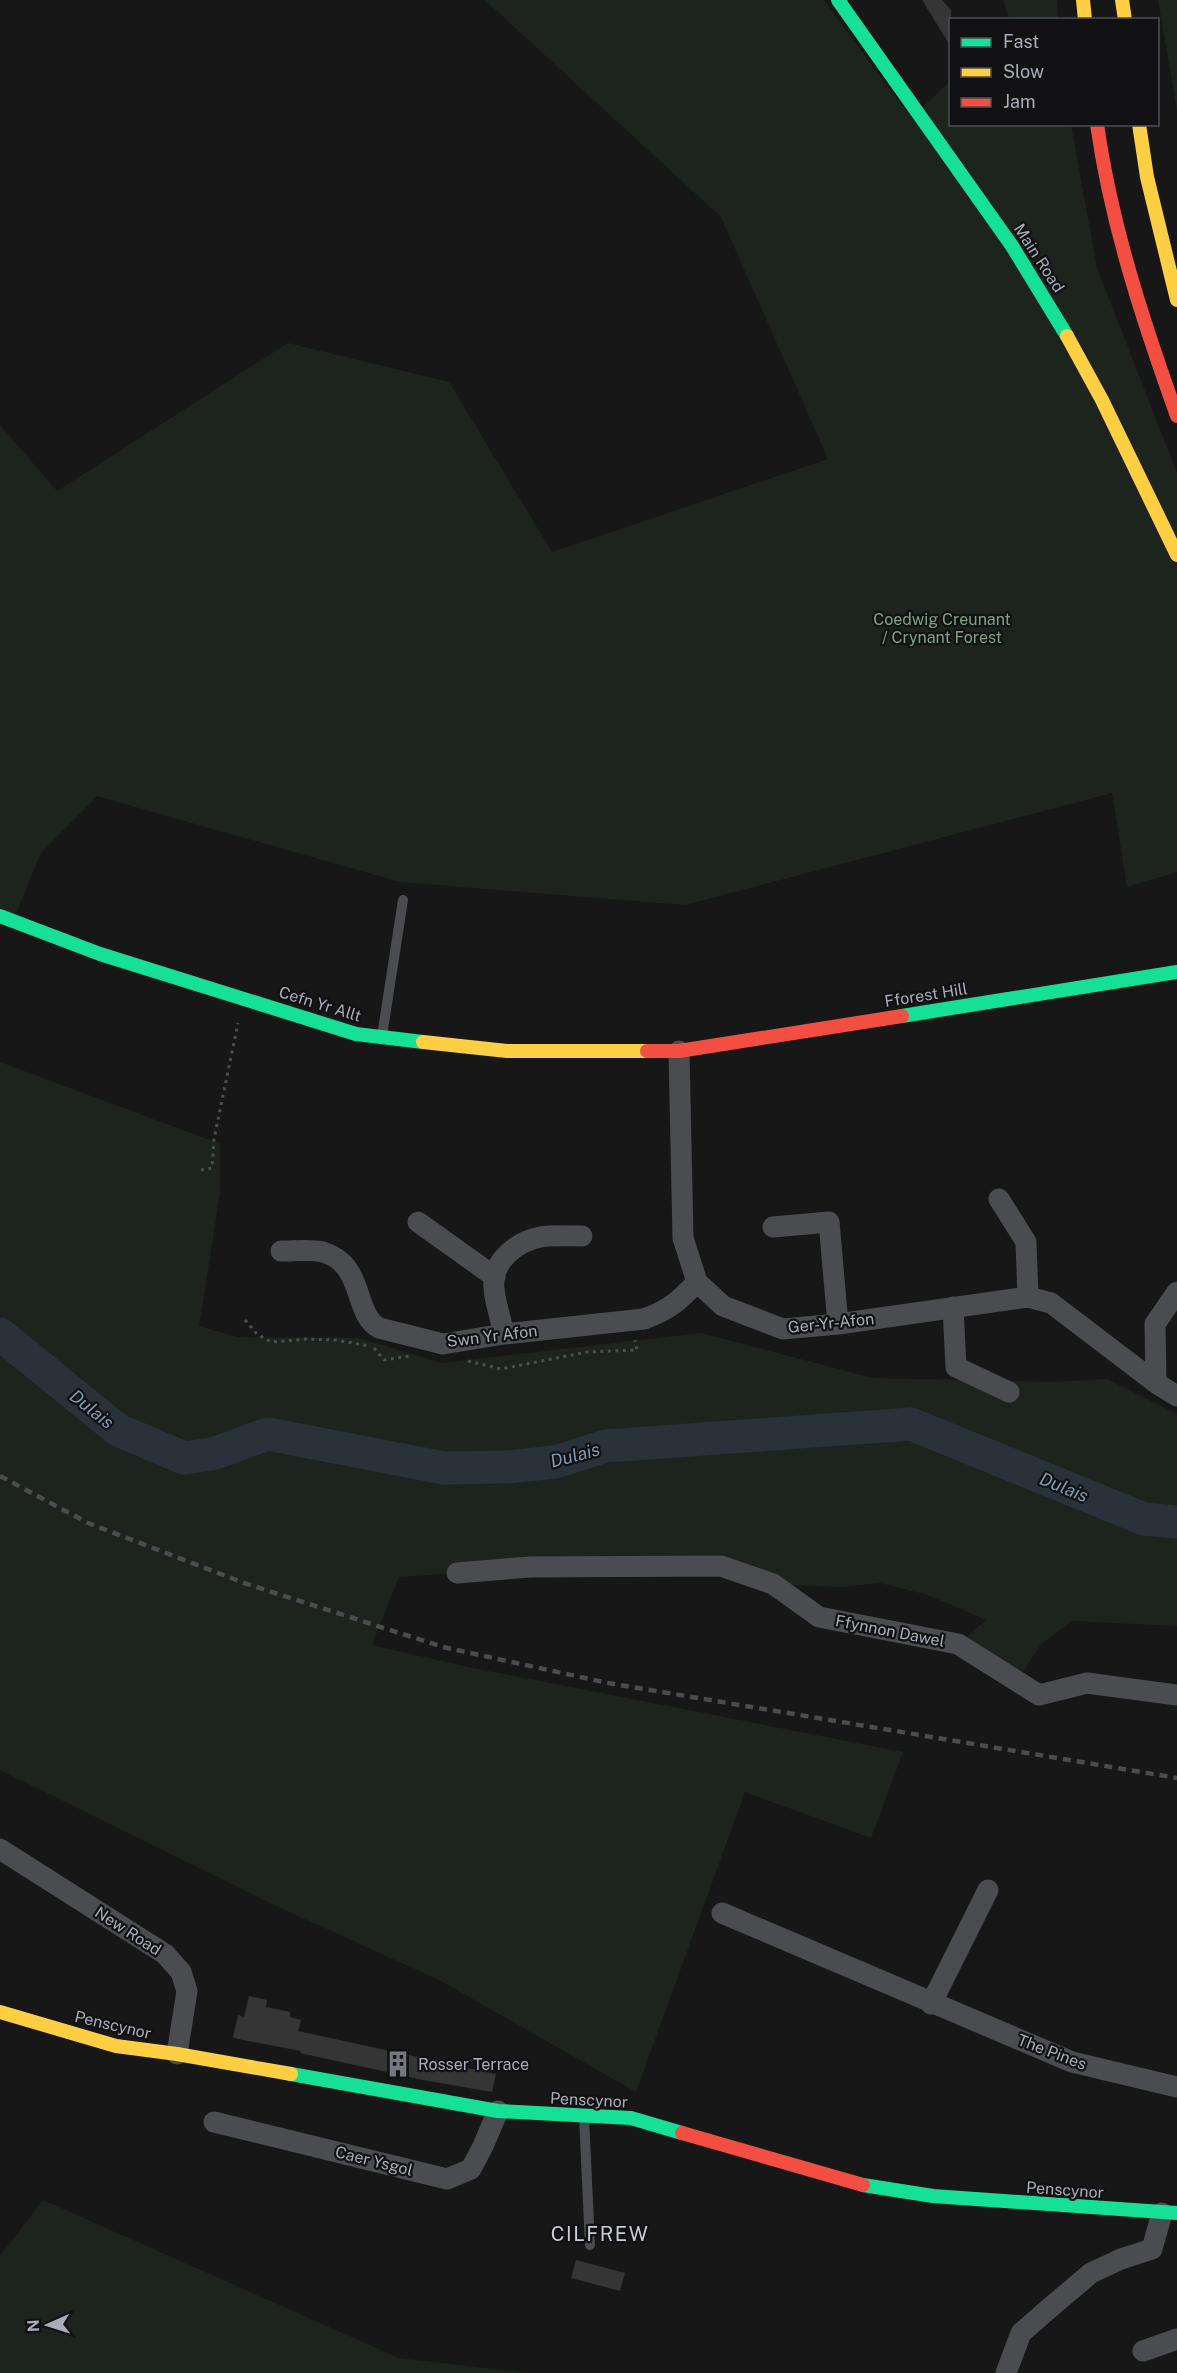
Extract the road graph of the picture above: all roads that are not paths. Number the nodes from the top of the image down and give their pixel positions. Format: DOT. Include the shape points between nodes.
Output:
graph roads {
  1 [pos="838,0"];
  2 [pos="1083,0"];
  3 [pos="1122,0"];
  4 [pos="1085,18"];
  5 [pos="1125,18"];
  6 [pos="1097,126"];
  7 [pos="1140,126"];
  8 [pos="1177,300"];
  9 [pos="1177,416"];
  10 [pos="1177,555"];
  11 [pos="403,900"];
  12 [pos="0,916"];
  13 [pos="1177,972"];
  14 [pos="382,1036"];
  15 [pos="680,1051"];
  16 [pos="999,1199"];
  17 [pos="418,1222"];
  18 [pos="773,1227"];
  19 [pos="582,1236"];
  20 [pos="281,1251"];
  21 [pos="495,1277"];
  22 [pos="697,1282"];
  23 [pos="1177,1292"];
  24 [pos="1028,1297"];
  25 [pos="954,1307"];
  26 [pos="838,1324"];
  27 [pos="504,1334"];
  28 [pos="1156,1383"];
  29 [pos="1009,1392"];
  30 [pos="1177,1396"];
  31 [pos="457,1573"];
  32 [pos="1177,1695"];
  33 [pos="0,1849"];
  34 [pos="988,1890"];
  35 [pos="722,1913"];
  36 [pos="931,2004"];
  37 [pos="0,2012"];
  38 [pos="177,2054"];
  39 [pos="1177,2087"];
  40 [pos="498,2111"];
  41 [pos="584,2117"];
  42 [pos="214,2122"];
  43 [pos="1169,2213"];
  44 [pos="590,2245"];
  45 [pos="1177,2339"];
  46 [pos="1143,2351"];
  47 [pos="1006,2373"];
  1 -- 10 [label="main road, Main Road" via="1012,246 1060,322"];
  2 -- 4 [label="main road"];
  3 -- 5 [label="main road"];
  6 -- 9 [label="main road" via="1103,167 1140,312"];
  7 -- 8 [label="main road" via="1147,177"];
  11 -- 14 [label="lane"];
  12 -- 14 [label="main road, Cefn Yr Allt" via="100,954 356,1034"];
  13 -- 15 [label="main road, Fforest Hill"];
  14 -- 15 [label="main road, Cefn Yr Allt" via="507,1051"];
  15 -- 22 [label="street, Ger-Yr-Afon" via="683,1238"];
  16 -- 24 [label="street" via="1026,1242"];
  17 -- 21 [label="street"];
  18 -- 26 [label="street" via="829,1222"];
  19 -- 21 [label="street" via="541,1237 516,1247 497,1267"];
  20 -- 27 [label="street, Swn Yr Afon" via="323,1252 335,1258 346,1267 365,1314 379,1328 443,1344"];
  21 -- 27 [label="street"];
  22 -- 26 [label="street, Ger-Yr-Afon" via="723,1306 783,1329"];
  22 -- 27 [label="street, Swn Yr Afon" via="677,1303 644,1319"];
  23 -- 28 [label="street" via="1155,1324"];
  24 -- 25 [label="street, Ger-Yr-Afon"];
  24 -- 28 [label="street, Ger-Yr-Afon" via="1051,1303"];
  25 -- 26 [label="street, Ger-Yr-Afon"];
  25 -- 29 [label="street" via="956,1367"];
  28 -- 30 [label="street, Ger-Yr-Afon"];
  31 -- 32 [label="street, Ffynnon Dawel" via="552,1566 721,1566 773,1584 819,1617 957,1644 1039,1695 1088,1683"];
  33 -- 38 [label="street, New Road" via="165,1954 181,1972 187,1990"];
  34 -- 36 [label="street"];
  35 -- 36 [label="street, The Pines"];
  36 -- 39 [label="street, The Pines" via="1072,2062"];
  37 -- 38 [label="main road, Penscynor" via="116,2046"];
  38 -- 40 [label="main road, Penscynor"];
  40 -- 41 [label="main road, Penscynor"];
  40 -- 42 [label="street, Caer Ysgol" via="471,2169 447,2179"];
  41 -- 43 [label="main road, Penscynor" via="631,2118 853,2182 933,2196"];
  41 -- 44 [label="lane"];
  43 -- 47 [label="street" via="1152,2249 1092,2273 1021,2333"];
  45 -- 46 [label="street"];
}
